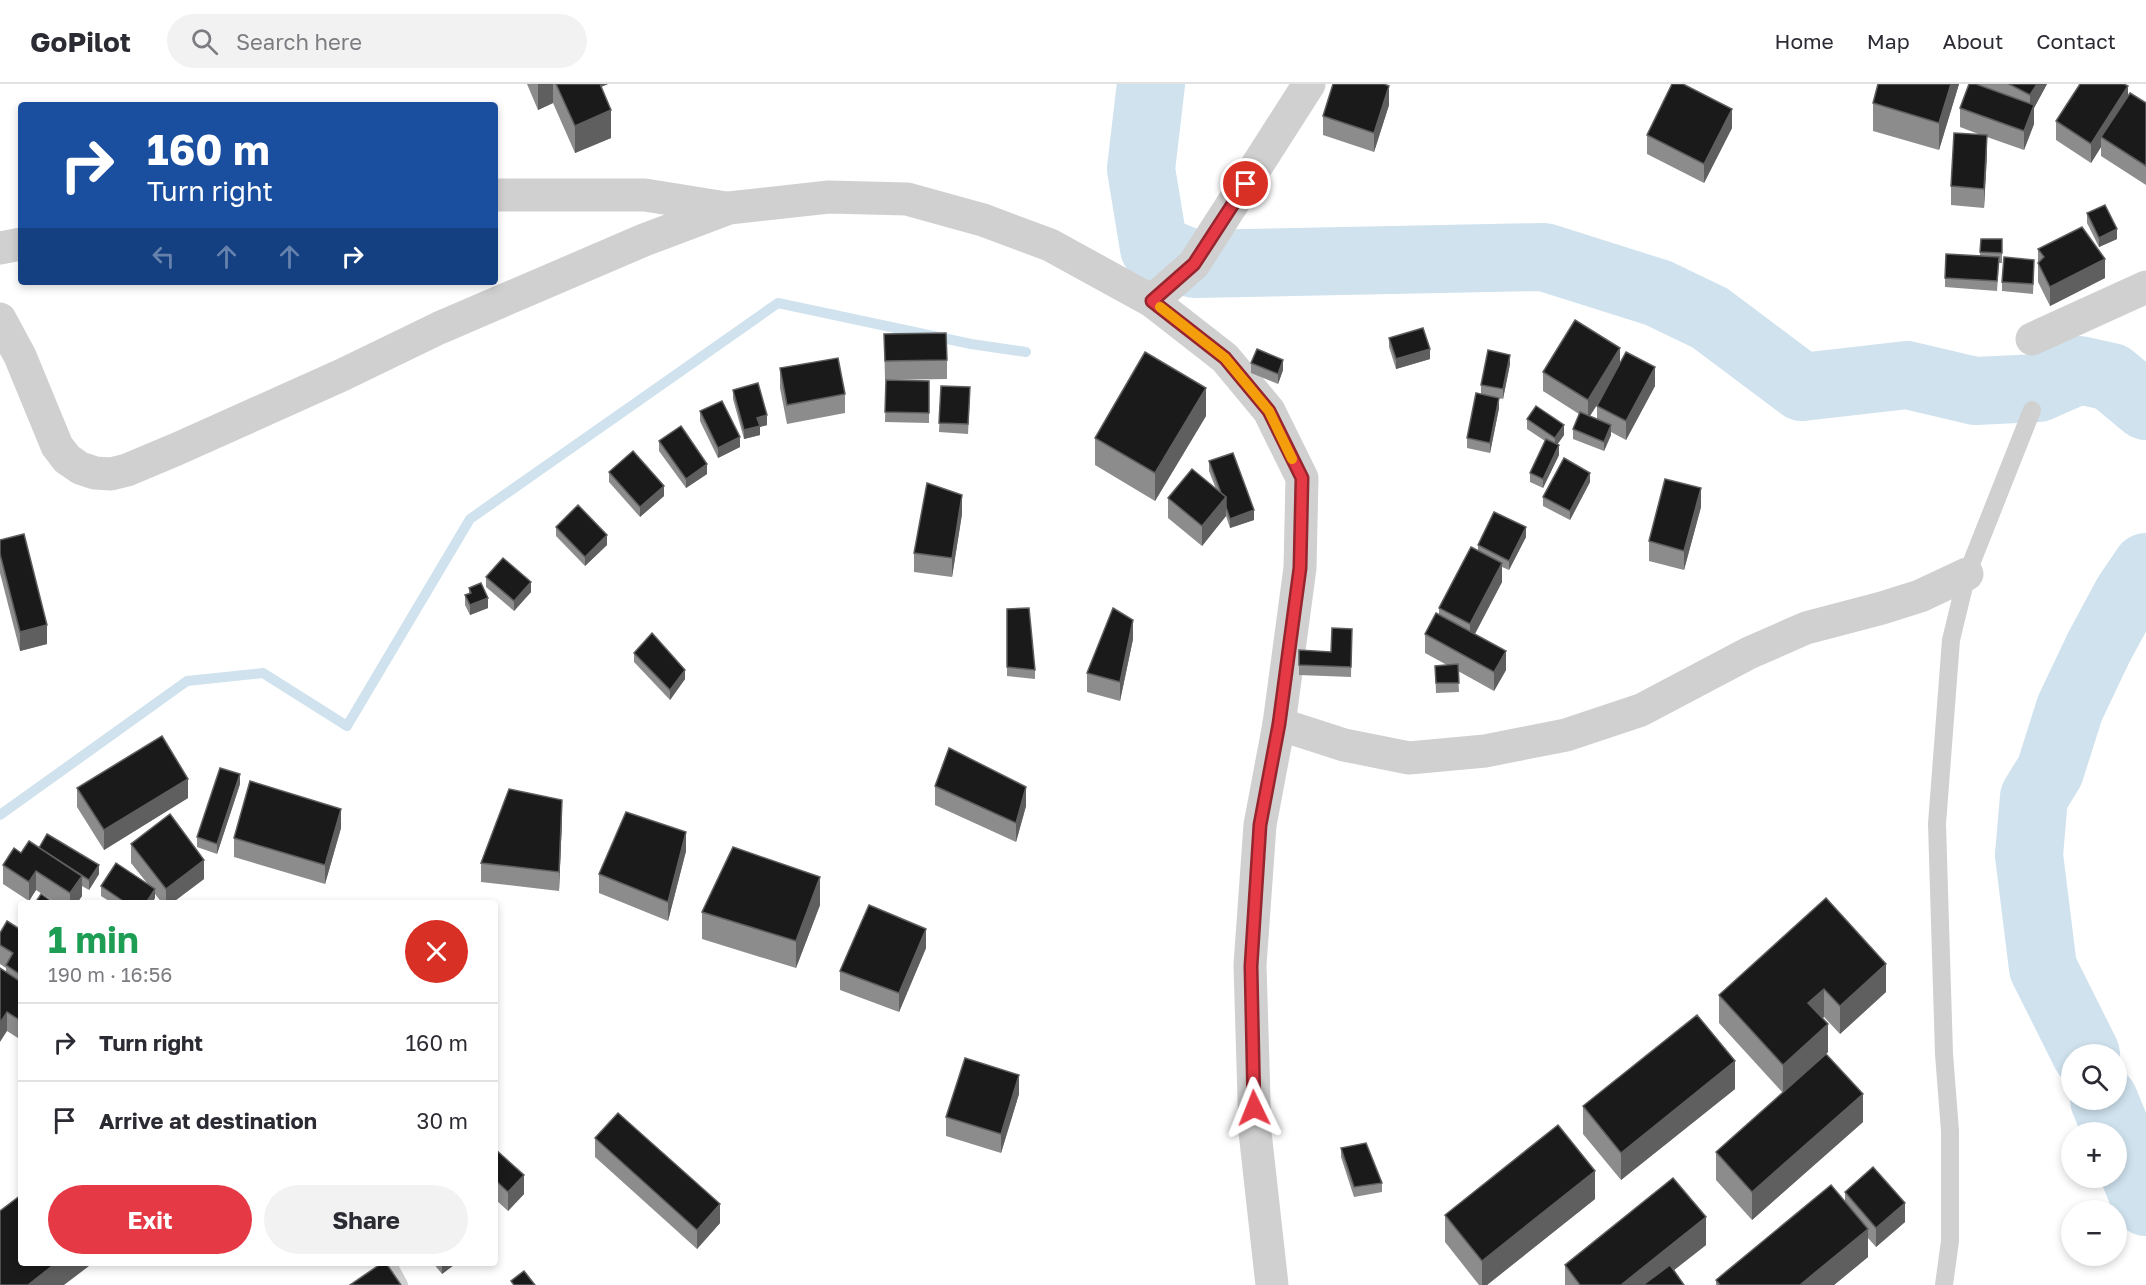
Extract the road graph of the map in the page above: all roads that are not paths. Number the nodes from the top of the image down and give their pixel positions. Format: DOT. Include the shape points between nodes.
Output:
graph roads {
  1 [pos="1310,84"];
  2 [pos="498,195"];
  3 [pos="729,208"];
  4 [pos="18,245"];
  5 [pos="0,248"];
  6 [pos="2146,287"];
  7 [pos="1152,301"];
  8 [pos="0,319"];
  9 [pos="2032,339"];
  10 [pos="2032,410"];
  11 [pos="1967,574"];
  12 [pos="1279,724"];
  13 [pos="389,1266"];
  14 [pos="399,1285"];
  15 [pos="1272,1285"];
  16 [pos="1944,1285"];
  1 -- 7 [label="street" via="1194,264"];
  2 -- 3 [label="street" via="645,195"];
  3 -- 7 [label="street" via="829,197 907,199 983,220 1050,245"];
  3 -- 8 [label="street" via="439,328 177,449 111,474 80,468 57,446 20,356"];
  4 -- 5 [label="street"];
  6 -- 9 [label="street"];
  7 -- 12 [label="street" via="1225,358 1269,411 1302,478 1300,568"];
  10 -- 11 [label="lane"];
  11 -- 12 [label="street" via="1920,596 1806,628 1641,710 1566,735 1485,752 1409,758 1344,745"];
  11 -- 16 [label="lane" via="1951,640 1937,824 1950,1131 1950,1241"];
  12 -- 15 [label="street" via="1260,825 1251,966 1255,1132"];
  13 -- 14 [label="lane"];
}
